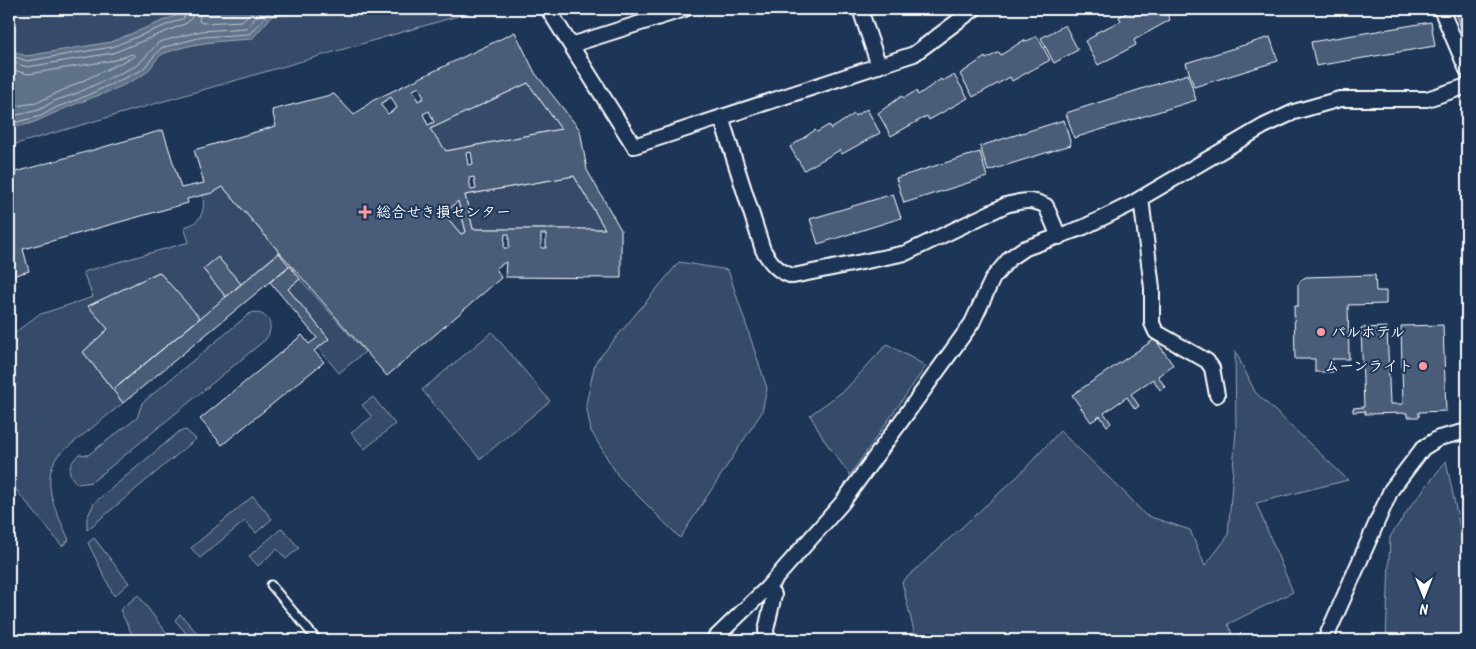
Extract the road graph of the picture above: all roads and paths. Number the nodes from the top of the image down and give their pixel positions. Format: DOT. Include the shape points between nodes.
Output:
graph roads {
  1 [pos="548,9"];
  2 [pos="684,9"];
  3 [pos="860,9"];
  4 [pos="974,9"];
  5 [pos="1442,9"];
  6 [pos="571,45"];
  7 [pos="879,66"];
  8 [pos="1467,70"];
  9 [pos="1467,86"];
  10 [pos="721,117"];
  11 [pos="1141,198"];
  12 [pos="1058,236"];
  13 [pos="1217,395"];
  14 [pos="1467,431"];
  15 [pos="272,585"];
  16 [pos="767,588"];
  17 [pos="317,640"];
  18 [pos="713,640"];
  19 [pos="767,640"];
  20 [pos="1325,640"];
  1 -- 6 [label="street"];
  2 -- 6 [label="street"];
  3 -- 7 [label="street"];
  4 -- 7 [label="street" via="914,54"];
  5 -- 8 [label="street"];
  6 -- 10 [label="street" via="634,146"];
  7 -- 10 [label="street"];
  9 -- 11 [label="street" via="1427,99 1340,99 1301,110 1264,126"];
  10 -- 12 [label="street" via="763,250 782,273 793,276 906,253 1006,205 1024,200 1035,200 1046,206"];
  11 -- 12 [label="street" via="1084,227"];
  11 -- 13 [label="street" via="1151,278 1152,323 1156,332 1207,360 1212,368"];
  12 -- 16 [label="street" via="1023,249 1001,267 972,323 842,503"];
  14 -- 20 [label="street" via="1439,438 1423,448 1391,490"];
  15 -- 17 [label="lane"];
  16 -- 18 [label="street"];
  16 -- 19 [label="street" via="774,595 766,630"];
}
